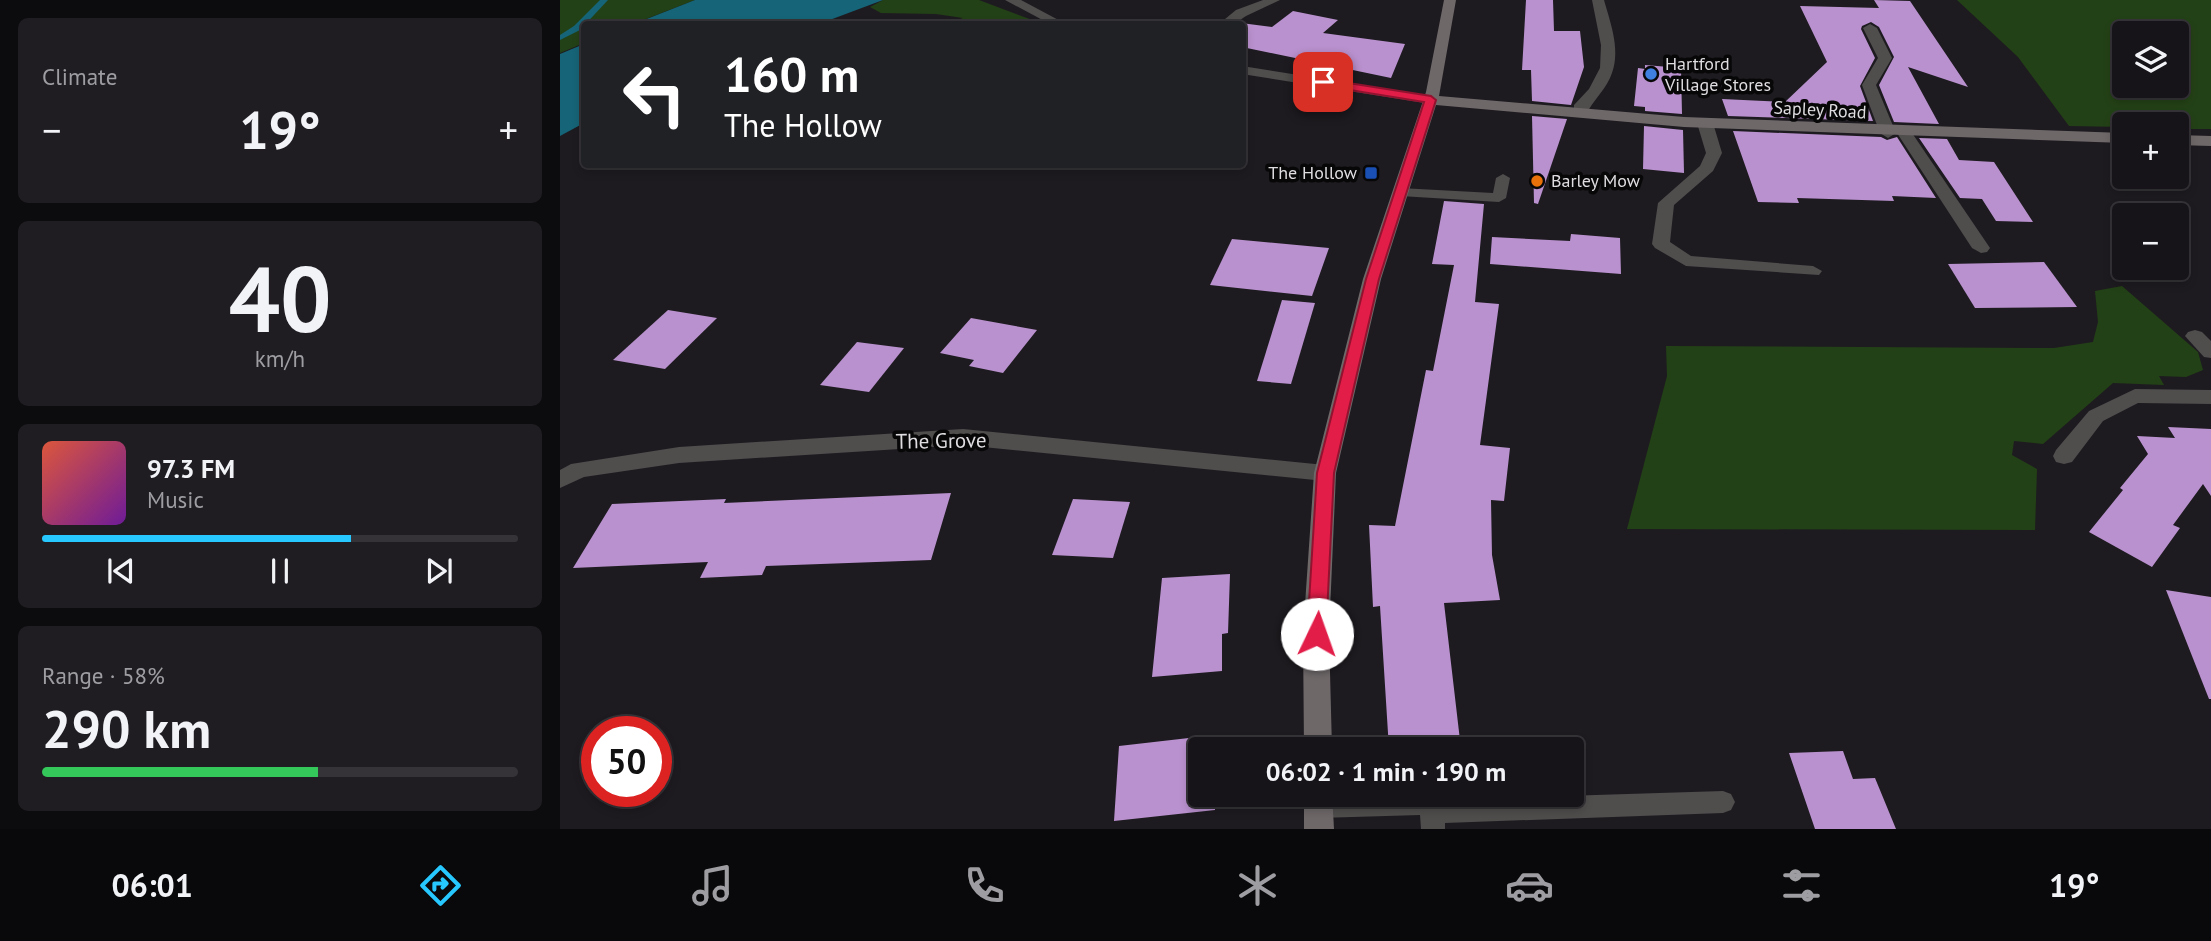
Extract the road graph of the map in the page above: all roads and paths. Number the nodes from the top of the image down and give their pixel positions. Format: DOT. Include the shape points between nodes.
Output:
graph roads {
  1 [pos="1011,0"];
  2 [pos="1274,0"];
  3 [pos="1450,0"];
  4 [pos="1598,0"];
  5 [pos="1053,21"];
  6 [pos="1230,21"];
  7 [pos="1870,28"];
  8 [pos="1246,71"];
  9 [pos="1431,100"];
  10 [pos="1581,112"];
  11 [pos="1705,123"];
  12 [pos="1897,133"];
  13 [pos="2112,138"];
  14 [pos="2189,140"];
  15 [pos="2211,141"];
  16 [pos="1503,178"];
  17 [pos="1400,192"];
  18 [pos="1981,248"];
  19 [pos="1813,271"];
  20 [pos="2195,336"];
  21 [pos="2211,352"];
  22 [pos="2211,397"];
  23 [pos="2064,456"];
  24 [pos="1325,473"];
  25 [pos="560,480"];
  26 [pos="1318,737"];
  27 [pos="1723,802"];
  28 [pos="1318,810"];
  29 [pos="1432,821"];
  1 -- 5 [label="street"];
  2 -- 6 [label="street"];
  3 -- 9 [label="main road"];
  4 -- 10 [label="street" via="1611,56 1600,87 1581,104"];
  7 -- 12 [label="street" via="1885,58 1869,85"];
  8 -- 9 [label="street"];
  9 -- 10 [label="main road, Sapley Road"];
  9 -- 17 [label="main road"];
  10 -- 11 [label="main road, Sapley Road"];
  11 -- 12 [label="main road, Sapley Road"];
  11 -- 19 [label="street" via="1714,153 1707,169 1666,203 1661,244 1686,261"];
  12 -- 13 [label="main road, Sapley Road"];
  12 -- 18 [label="street"];
  14 -- 15 [label="main road"];
  16 -- 17 [label="lane" via="1499,198"];
  17 -- 24 [label="main road" via="1373,279"];
  20 -- 21 [label="street"];
  22 -- 23 [label="street" via="2135,396 2096,416"];
  24 -- 25 [label="street, The Grove" via="963,437 679,455 579,470"];
  24 -- 26 [label="main road" via="1317,634"];
  27 -- 29 [label="lane"];
  28 -- 29 [label="lane" via="1431,803"];
}
